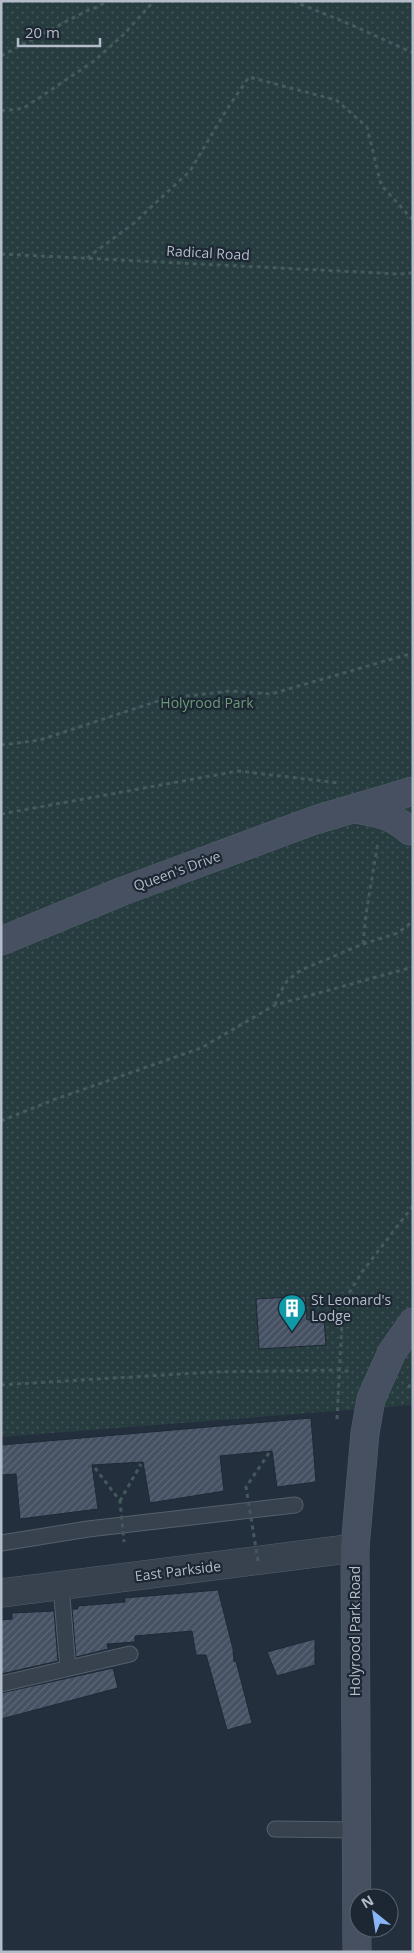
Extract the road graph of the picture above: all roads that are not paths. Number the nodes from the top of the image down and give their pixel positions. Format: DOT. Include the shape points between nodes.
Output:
graph roads {
  1 [pos="413,791"];
  2 [pos="413,799"];
  3 [pos="355,809"];
  4 [pos="411,834"];
  5 [pos="1,941"];
  6 [pos="413,1322"];
  7 [pos="295,1504"];
  8 [pos="1,1543"];
  9 [pos="355,1548"];
  10 [pos="61,1586"];
  11 [pos="1,1593"];
  12 [pos="130,1654"];
  13 [pos="68,1668"];
  14 [pos="1,1684"];
  15 [pos="275,1829"];
  16 [pos="356,1830"];
  17 [pos="357,1952"];
  1 -- 3 [label="street, Queen's Drive"];
  2 -- 4 [label="street, Queen's Drive" via="408,815"];
  3 -- 4 [label="street, Queen's Drive" via="384,814 397,820"];
  3 -- 5 [label="street, Queen's Drive" via="315,820 123,891"];
  6 -- 9 [label="street, Holyrood Park Road" via="392,1352 371,1399"];
  7 -- 8 [label="lane"];
  9 -- 10 [label="street, East Parkside"];
  9 -- 16 [label="street, Holyrood Park Road"];
  10 -- 11 [label="street, East Parkside"];
  10 -- 13 [label="lane"];
  12 -- 13 [label="lane"];
  13 -- 14 [label="lane"];
  15 -- 16 [label="lane"];
  16 -- 17 [label="street, Holyrood Park Road"];
}
